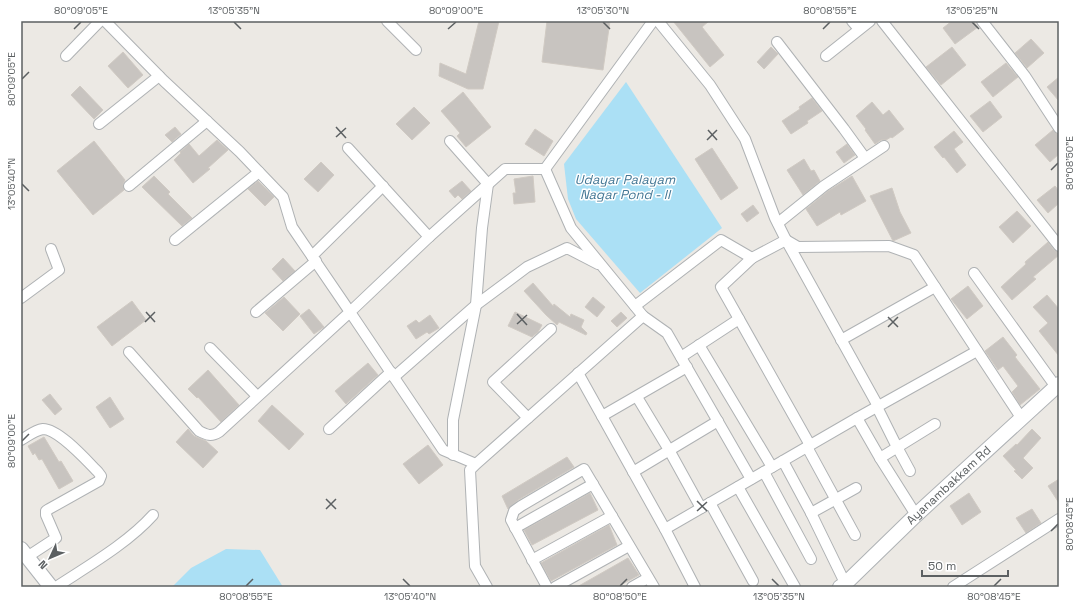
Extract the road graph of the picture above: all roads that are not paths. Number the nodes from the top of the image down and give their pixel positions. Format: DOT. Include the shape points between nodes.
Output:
graph roads {
  1 [pos="100,21"];
  2 [pos="105,21"];
  3 [pos="387,21"];
  4 [pos="653,21"];
  5 [pos="658,21"];
  6 [pos="870,21"];
  7 [pos="882,21"];
  8 [pos="982,21"];
  9 [pos="856,25"];
  10 [pos="777,42"];
  11 [pos="416,50"];
  12 [pos="66,56"];
  13 [pos="826,56"];
  14 [pos="159,76"];
  15 [pos="207,121"];
  16 [pos="99,124"];
  17 [pos="1059,128"];
  18 [pos="450,141"];
  19 [pos="884,146"];
  20 [pos="348,148"];
  21 [pos="865,158"];
  22 [pos="545,169"];
  23 [pos="259,172"];
  24 [pos="488,184"];
  25 [pos="129,186"];
  26 [pos="383,186"];
  27 [pos="778,223"];
  28 [pos="429,236"];
  29 [pos="175,240"];
  30 [pos="786,240"];
  31 [pos="1059,246"];
  32 [pos="51,249"];
  33 [pos="752,258"];
  34 [pos="314,259"];
  35 [pos="603,268"];
  36 [pos="974,273"];
  37 [pos="934,287"];
  38 [pos="21,298"];
  39 [pos="476,305"];
  40 [pos="635,306"];
  41 [pos="256,312"];
  42 [pos="350,312"];
  43 [pos="643,316"];
  44 [pos="739,319"];
  45 [pos="551,329"];
  46 [pos="841,340"];
  47 [pos="699,345"];
  48 [pos="210,348"];
  49 [pos="977,351"];
  50 [pos="129,352"];
  51 [pos="681,357"];
  52 [pos="687,367"];
  53 [pos="578,373"];
  54 [pos="392,375"];
  55 [pos="1058,386"];
  56 [pos="258,396"];
  57 [pos="637,397"];
  58 [pos="878,406"];
  59 [pos="602,416"];
  60 [pos="528,418"];
  61 [pos="857,418"];
  62 [pos="1022,419"];
  63 [pos="718,421"];
  64 [pos="935,424"];
  65 [pos="329,429"];
  66 [pos="21,440"];
  67 [pos="809,446"];
  68 [pos="897,447"];
  69 [pos="669,450"];
  70 [pos="453,455"];
  71 [pos="880,458"];
  72 [pos="783,461"];
  73 [pos="476,464"];
  74 [pos="768,470"];
  75 [pos="910,471"];
  76 [pos="633,472"];
  77 [pos="751,479"];
  78 [pos="593,484"];
  79 [pos="738,487"];
  80 [pos="856,488"];
  81 [pos="836,499"];
  82 [pos="706,506"];
  83 [pos="811,513"];
  84 [pos="152,515"];
  85 [pos="916,515"];
  86 [pos="612,516"];
  87 [pos="1059,519"];
  88 [pos="515,528"];
  89 [pos="664,529"];
  90 [pos="855,535"];
  91 [pos="629,546"];
  92 [pos="24,553"];
  93 [pos="811,559"];
  94 [pos="532,560"];
  95 [pos="648,578"];
  96 [pos="752,581"];
  97 [pos="844,586"];
  98 [pos="51,587"];
  99 [pos="56,587"];
  100 [pos="487,587"];
  101 [pos="547,587"];
  102 [pos="556,587"];
  103 [pos="632,587"];
  104 [pos="654,587"];
  105 [pos="695,587"];
  106 [pos="795,587"];
  107 [pos="953,587"];
  1 -- 12 [label="street"];
  2 -- 14 [label="street"];
  3 -- 11 [label="street"];
  4 -- 22 [label="street"];
  5 -- 27 [label="street" via="710,85 745,139"];
  6 -- 9 [label="street"];
  7 -- 31 [label="street"];
  8 -- 17 [label="street" via="1025,76"];
  9 -- 13 [label="street"];
  10 -- 21 [label="street"];
  14 -- 15 [label="street"];
  14 -- 16 [label="street"];
  15 -- 23 [label="street"];
  15 -- 25 [label="street"];
  18 -- 24 [label="street"];
  19 -- 21 [label="street"];
  20 -- 26 [label="street"];
  21 -- 27 [label="street" via="824,186"];
  22 -- 24 [label="street" via="505,169"];
  22 -- 35 [label="street" via="571,228"];
  23 -- 29 [label="street"];
  23 -- 34 [label="street" via="283,197 292,227"];
  24 -- 28 [label="street"];
  24 -- 39 [label="street"];
  26 -- 28 [label="street"];
  26 -- 34 [label="street"];
  27 -- 30 [label="street"];
  28 -- 42 [label="street"];
  30 -- 33 [label="street"];
  30 -- 37 [label="street" via="798,246 889,246 914,255"];
  30 -- 46 [label="street"];
  32 -- 38 [label="street" via="59,270"];
  33 -- 40 [label="street" via="721,240"];
  33 -- 44 [label="street" via="721,287"];
  34 -- 41 [label="street"];
  34 -- 42 [label="street"];
  35 -- 39 [label="street" via="567,248 527,267"];
  35 -- 40 [label="street"];
  36 -- 55 [label="street"];
  37 -- 46 [label="street"];
  37 -- 49 [label="street"];
  39 -- 54 [label="street"];
  39 -- 70 [label="street" via="453,420"];
  40 -- 43 [label="street"];
  42 -- 54 [label="street"];
  42 -- 56 [label="street"];
  43 -- 51 [label="street" via="667,333"];
  43 -- 53 [label="street"];
  44 -- 47 [label="street"];
  44 -- 67 [label="street"];
  45 -- 60 [label="street" via="493,382"];
  46 -- 58 [label="street"];
  47 -- 51 [label="street"];
  47 -- 74 [label="street"];
  48 -- 56 [label="street"];
  49 -- 58 [label="street"];
  49 -- 62 [label="street"];
  50 -- 56 [label="street" via="199,431 207,436 219,432"];
  51 -- 52 [label="street"];
  52 -- 57 [label="street"];
  52 -- 63 [label="street"];
  53 -- 59 [label="street"];
  53 -- 60 [label="street"];
  54 -- 65 [label="street"];
  54 -- 70 [label="street" via="443,450"];
  55 -- 62 [label="street, Ayanambakkam Rd"];
  57 -- 59 [label="street"];
  57 -- 69 [label="street"];
  58 -- 61 [label="street"];
  58 -- 68 [label="street"];
  59 -- 76 [label="street"];
  60 -- 73 [label="street"];
  61 -- 67 [label="street"];
  61 -- 71 [label="street"];
  62 -- 85 [label="street, Ayanambakkam Rd"];
  63 -- 69 [label="street"];
  63 -- 77 [label="street"];
  64 -- 68 [label="street"];
  66 -- 92 [label="street" via="44,429 58,434 101,476 99,481 46,511 56,538"];
  67 -- 72 [label="street"];
  67 -- 81 [label="street"];
  68 -- 71 [label="street"];
  68 -- 75 [label="street"];
  69 -- 76 [label="street"];
  69 -- 82 [label="street"];
  70 -- 73 [label="street"];
  71 -- 85 [label="street"];
  72 -- 74 [label="street"];
  72 -- 83 [label="street"];
  73 -- 100 [label="street" via="470,470 475,566"];
  74 -- 77 [label="street"];
  74 -- 93 [label="street"];
  76 -- 89 [label="street"];
  77 -- 79 [label="street"];
  78 -- 86 [label="street"];
  78 -- 88 [label="street"];
  78 -- 88 [label="street" via="584,469 514,511 511,520"];
  79 -- 82 [label="street"];
  79 -- 106 [label="street"];
  80 -- 81 [label="street"];
  81 -- 83 [label="street"];
  81 -- 90 [label="street"];
  82 -- 89 [label="street"];
  82 -- 96 [label="street"];
  83 -- 97 [label="street"];
  84 -- 99 [label="street" via="126,540"];
  85 -- 97 [label="street, Ayanambakkam Rd"];
  86 -- 91 [label="street"];
  86 -- 94 [label="street"];
  87 -- 107 [label="street"];
  88 -- 94 [label="street"];
  89 -- 105 [label="street"];
  91 -- 95 [label="street"];
  91 -- 102 [label="street"];
  92 -- 98 [label="street"];
  94 -- 101 [label="street"];
  95 -- 103 [label="street"];
  95 -- 104 [label="street"];
}
